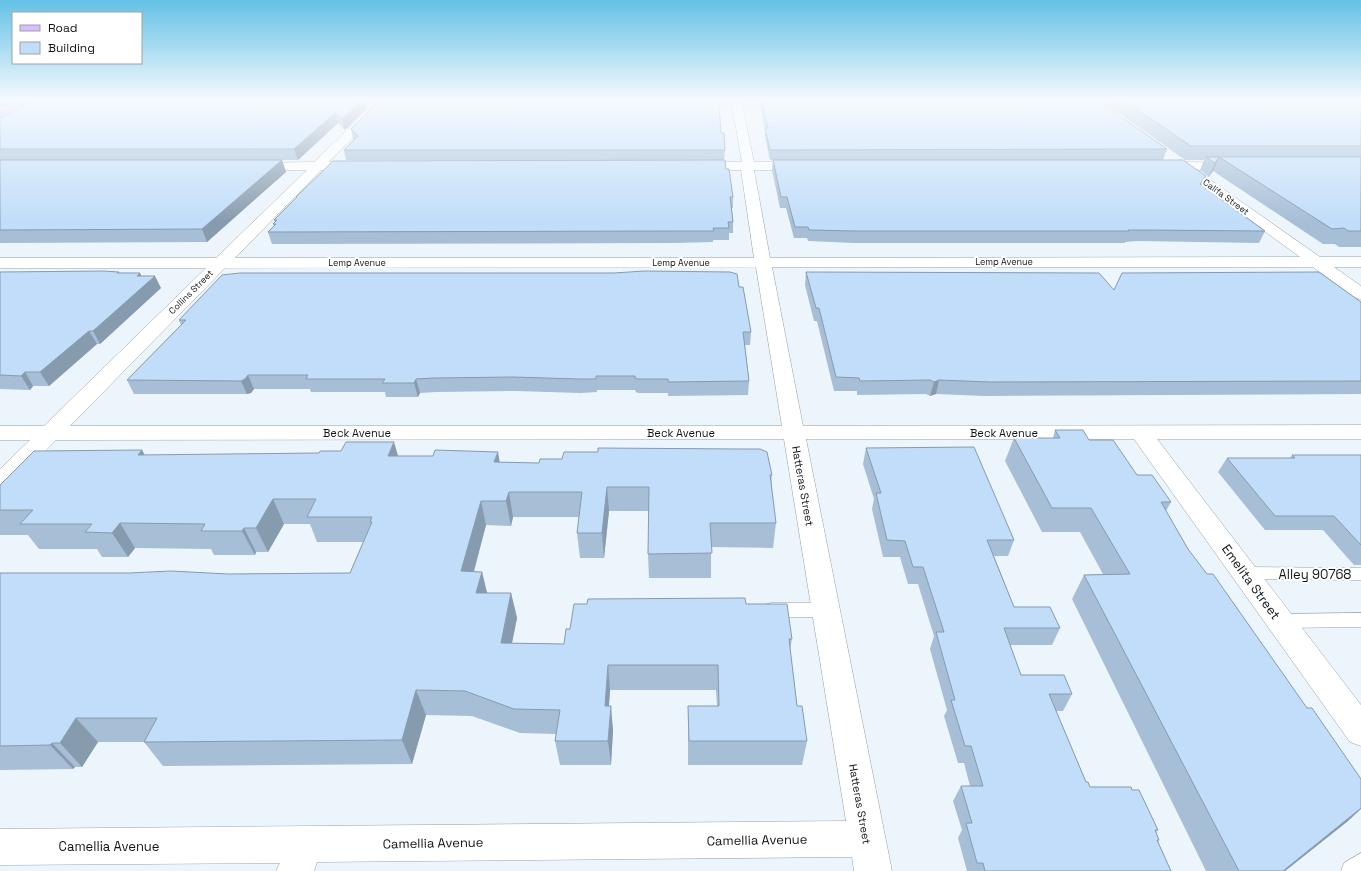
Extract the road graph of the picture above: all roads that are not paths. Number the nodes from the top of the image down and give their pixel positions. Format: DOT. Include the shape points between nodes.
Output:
graph roads {
  1 [pos="343,141"];
  2 [pos="743,141"];
  3 [pos="1166,154"];
  4 [pos="246,166"];
  5 [pos="318,166"];
  6 [pos="373,166"];
  7 [pos="685,166"];
  8 [pos="748,166"];
  9 [pos="815,166"];
  10 [pos="1150,166"];
  11 [pos="1182,166"];
  12 [pos="1244,166"];
  13 [pos="1316,262"];
  14 [pos="1361,262"];
  15 [pos="0,263"];
  16 [pos="220,263"];
  17 [pos="765,263"];
  18 [pos="1361,294"];
  19 [pos="0,432"];
  20 [pos="1361,432"];
  21 [pos="50,433"];
  22 [pos="794,433"];
  23 [pos="1141,433"];
  24 [pos="0,483"];
  25 [pos="1244,573"];
  26 [pos="1361,574"];
  27 [pos="754,610"];
  28 [pos="825,610"];
  29 [pos="1361,620"];
  30 [pos="1279,621"];
  31 [pos="1361,731"];
  32 [pos="0,846"];
  33 [pos="870,855"];
  34 [pos="300,858"];
  35 [pos="1361,864"];
  36 [pos="1352,871"];
  1 -- 5 [label="street, Collins Street"];
  2 -- 8 [label="street, Hatteras Street"];
  3 -- 11 [label="street, Califa Street"];
  4 -- 5 [label="street"];
  5 -- 6 [label="street"];
  5 -- 16 [label="street, Collins Street"];
  7 -- 8 [label="street"];
  8 -- 9 [label="street"];
  8 -- 17 [label="street, Hatteras Street" via="747,174"];
  10 -- 11 [label="street"];
  11 -- 12 [label="street"];
  11 -- 13 [label="street, Califa Street"];
  13 -- 14 [label="street, Lemp Avenue"];
  13 -- 17 [label="street, Lemp Avenue"];
  13 -- 18 [label="street, Califa Street"];
  15 -- 16 [label="street, Lemp Avenue"];
  16 -- 17 [label="street, Lemp Avenue"];
  16 -- 21 [label="street, Collins Street"];
  17 -- 22 [label="street, Hatteras Street"];
  19 -- 21 [label="street, Beck Avenue"];
  20 -- 23 [label="street, Beck Avenue"];
  21 -- 22 [label="street, Beck Avenue"];
  21 -- 24 [label="street, Collins Street"];
  22 -- 23 [label="street, Beck Avenue"];
  22 -- 28 [label="street, Hatteras Street"];
  23 -- 25 [label="street, Emelita Street"];
  25 -- 26 [label="lane, Alley 90768"];
  25 -- 30 [label="street, Emelita Street"];
  27 -- 28 [label="lane"];
  28 -- 33 [label="street, Hatteras Street"];
  29 -- 30 [label="lane"];
  30 -- 31 [label="street, Emelita Street"];
  32 -- 34 [label="street, Camellia Avenue"];
  33 -- 34 [label="street, Camellia Avenue"];
  35 -- 36 [label="lane"];
}
